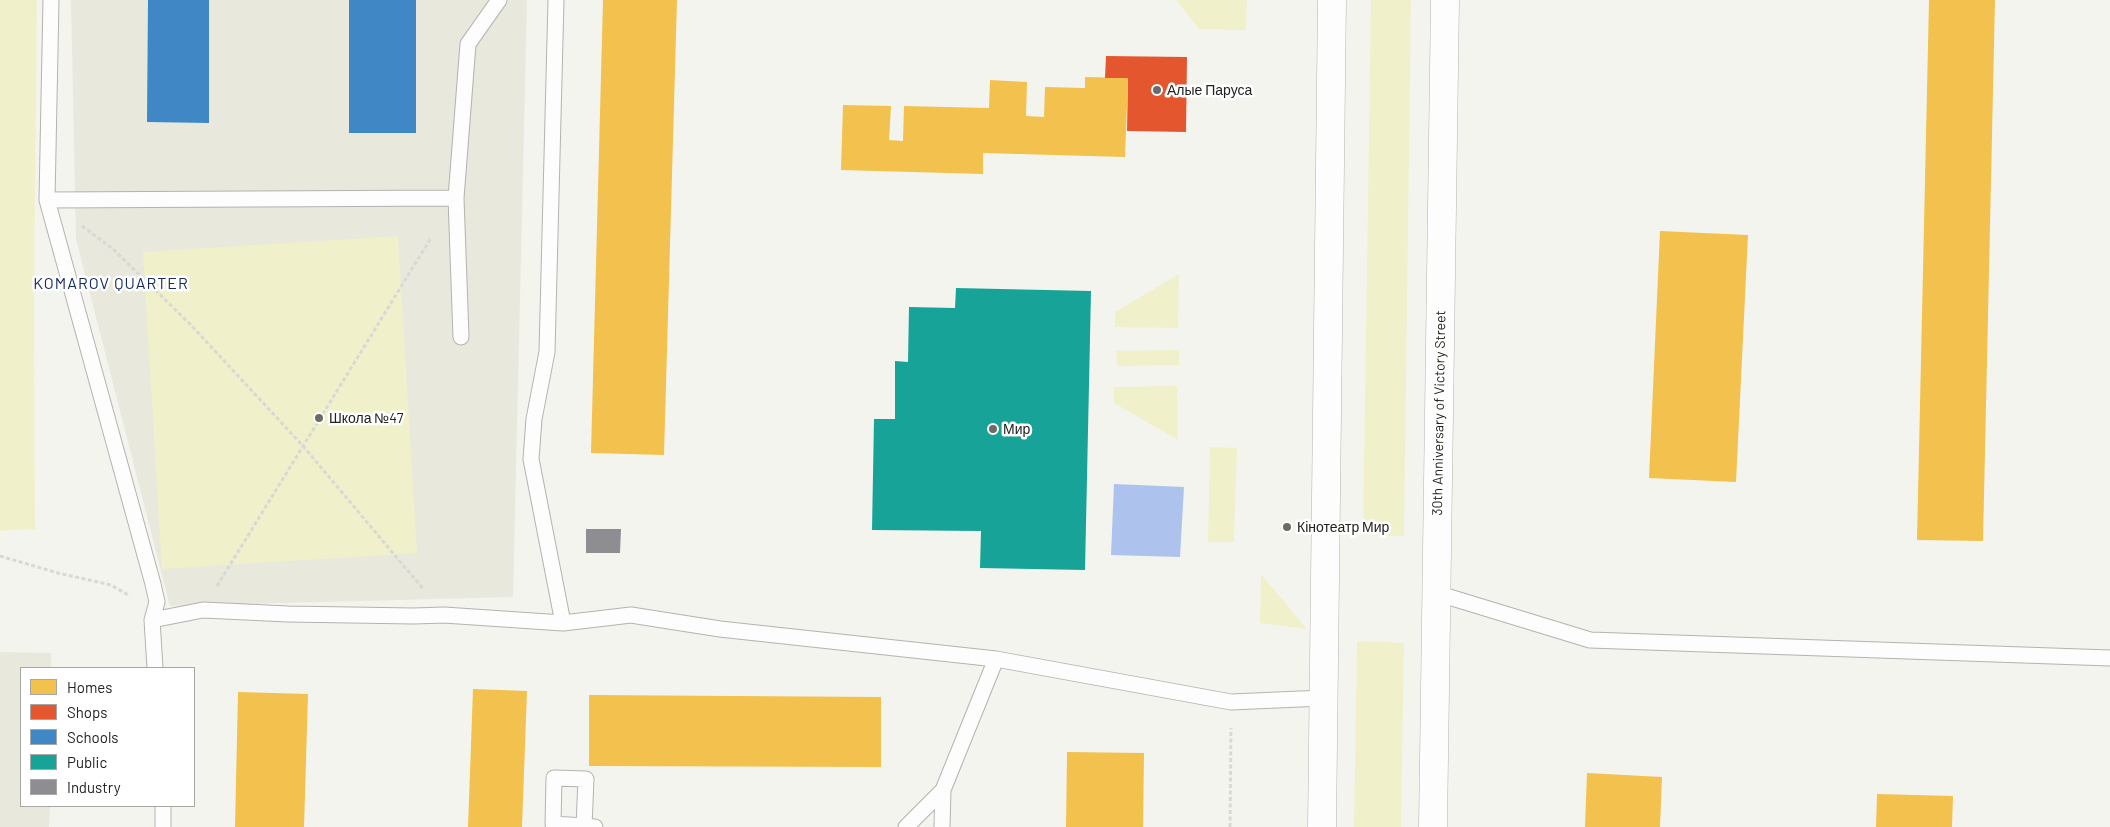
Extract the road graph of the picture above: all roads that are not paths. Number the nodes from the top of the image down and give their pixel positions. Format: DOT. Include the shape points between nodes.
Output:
graph roads {
  1 [pos="51,0"];
  2 [pos="499,0"];
  3 [pos="556,0"];
  4 [pos="1332,0"];
  5 [pos="1445,0"];
  6 [pos="456,198"];
  7 [pos="47,200"];
  8 [pos="462,337"];
  9 [pos="1436,593"];
  10 [pos="152,620"];
  11 [pos="562,623"];
  12 [pos="2110,658"];
  13 [pos="996,659"];
  14 [pos="155,667"];
  15 [pos="1323,698"];
  16 [pos="943,790"];
  17 [pos="163,807"];
  18 [pos="162,827"];
  19 [pos="906,827"];
  20 [pos="942,827"];
  21 [pos="1322,827"];
  22 [pos="1433,827"];
  1 -- 7 [label="lane"];
  2 -- 6 [label="lane" via="468,44"];
  3 -- 11 [label="lane" via="547,352 534,419 531,458"];
  4 -- 15 [label="street"];
  5 -- 9 [label="street, 30th Anniversary of Victory Street"];
  6 -- 7 [label="lane"];
  6 -- 8 [label="lane"];
  7 -- 10 [label="lane" via="153,584 157,602"];
  9 -- 12 [label="lane" via="1590,640"];
  9 -- 22 [label="street, 30th Anniversary of Victory Street"];
  10 -- 11 [label="lane" via="203,610 444,615"];
  10 -- 14 [label="lane"];
  11 -- 13 [label="lane" via="631,615 720,629"];
  13 -- 15 [label="lane" via="1231,702"];
  13 -- 16 [label="lane"];
  15 -- 21 [label="street"];
  16 -- 19 [label="lane"];
  16 -- 20 [label="lane"];
  17 -- 18 [label="lane"];
}
